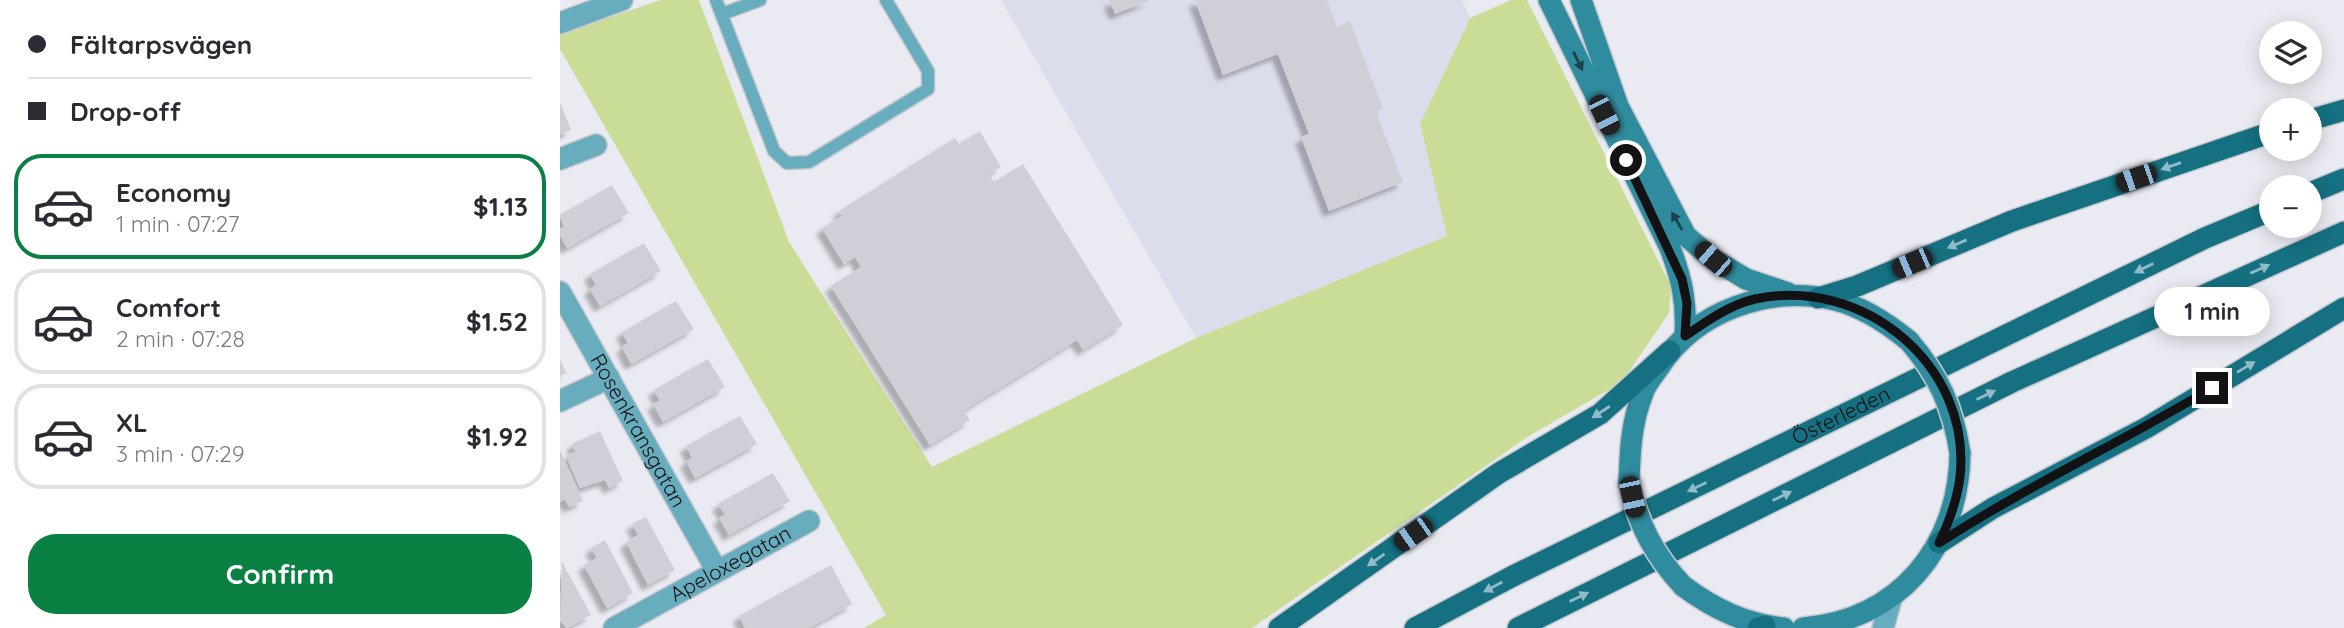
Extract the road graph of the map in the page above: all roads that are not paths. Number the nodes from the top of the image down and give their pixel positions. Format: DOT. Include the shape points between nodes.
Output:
graph roads {
  1 [pos="622,0"];
  2 [pos="716,0"];
  3 [pos="760,0"];
  4 [pos="886,0"];
  5 [pos="1549,0"];
  6 [pos="1581,0"];
  7 [pos="722,14"];
  8 [pos="560,23"];
  9 [pos="2344,110"];
  10 [pos="2322,116"];
  11 [pos="2259,136"];
  12 [pos="596,145"];
  13 [pos="560,159"];
  14 [pos="2344,179"];
  15 [pos="2322,188"];
  16 [pos="2259,215"];
  17 [pos="2344,232"];
  18 [pos="560,292"];
  19 [pos="1794,295"];
  20 [pos="1818,298"];
  21 [pos="2344,308"];
  22 [pos="1677,343"];
  23 [pos="609,378"];
  24 [pos="560,401"];
  25 [pos="809,521"];
  26 [pos="1939,543"];
  27 [pos="718,571"];
  28 [pos="1892,596"];
  29 [pos="1769,627"];
  30 [pos="614,628"];
  31 [pos="1279,628"];
  32 [pos="1415,628"];
  33 [pos="1518,628"];
  34 [pos="1805,628"];
  35 [pos="1883,628"];
  1 -- 8 [label="street"];
  2 -- 7 [label="lane"];
  3 -- 7 [label="lane"];
  4 -- 7 [label="lane" via="928,71 928,89 809,162 787,163 774,151"];
  5 -- 22 [label="main road, one-way" via="1682,279 1687,303"];
  19 -- 6 [label="main road, one-way" via="1746,279 1686,236 1618,106"];
  9 -- 10 [label="main road"];
  11 -- 20 [label="main road, one-way" via="2012,221"];
  12 -- 13 [label="street"];
  14 -- 15 [label="main road"];
  16 -- 32 [label="main road, Österleden, one-way"];
  33 -- 17 [label="main road, one-way" via="2012,382"];
  18 -- 23 [label="street, Rosenkransgatan"];
  19 -- 20 [label="main road"];
  19 -- 22 [label="main road" via="1755,300 1717,313"];
  20 -- 26 [label="main road, bridge" via="1861,309 1887,323 1930,365 1945,392 1960,453 1956,499"];
  26 -- 21 [label="main road, one-way" via="1993,508 2146,428"];
  22 -- 29 [label="main road, bridge" via="1643,390 1630,435 1629,483 1635,512 1663,564 1683,586 1717,609"];
  22 -- 31 [label="main road, one-way" via="1600,414 1499,473"];
  23 -- 24 [label="street"];
  23 -- 27 [label="street, Rosenkransgatan"];
  25 -- 27 [label="street, Apeloxegatan"];
  26 -- 28 [label="main road" via="1919,572"];
  27 -- 30 [label="street, Apeloxegatan"];
  28 -- 34 [label="main road" via="1866,612"];
  28 -- 35 [label="street"];
}
